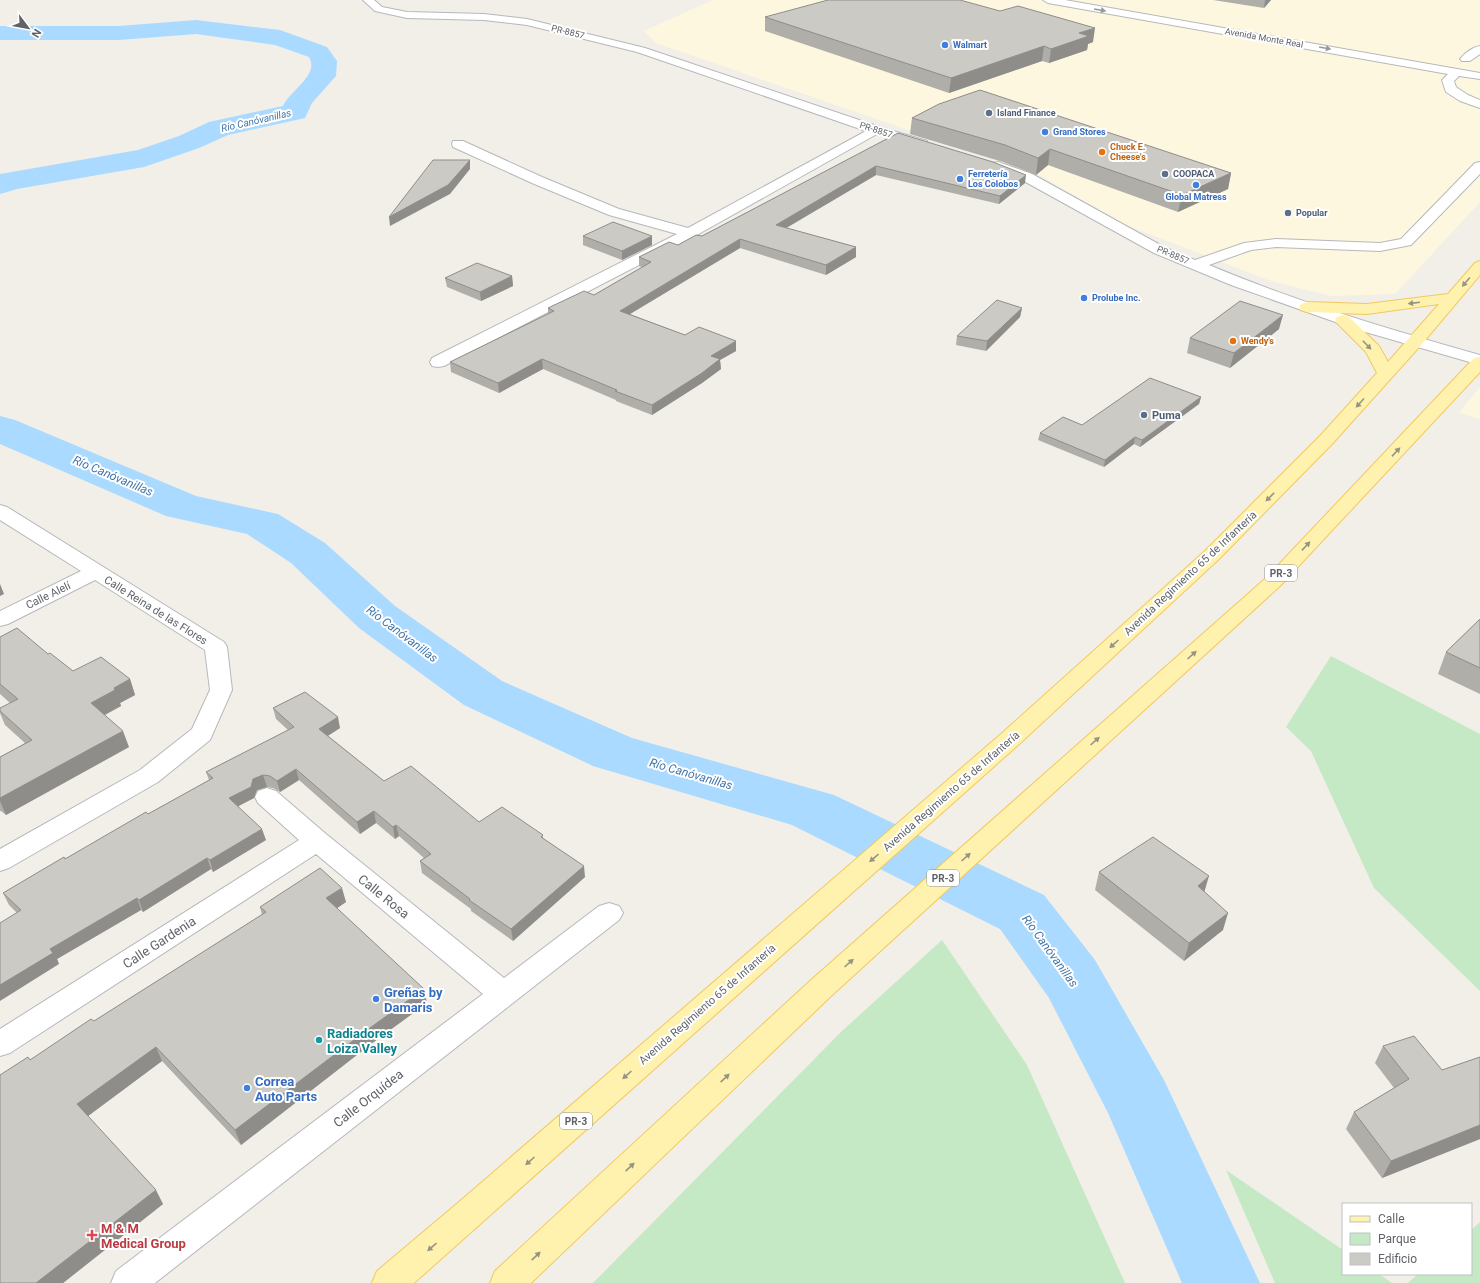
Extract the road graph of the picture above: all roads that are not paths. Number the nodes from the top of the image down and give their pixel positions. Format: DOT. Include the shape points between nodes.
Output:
graph roads {
  1 [pos="368,0"];
  2 [pos="1048,0"];
  3 [pos="1480,49"];
  4 [pos="1480,62"];
  5 [pos="1456,72"];
  6 [pos="1480,76"];
  7 [pos="1480,104"];
  8 [pos="876,130"];
  9 [pos="458,144"];
  10 [pos="937,148"];
  11 [pos="982,161"];
  12 [pos="1480,166"];
  13 [pos="690,233"];
  14 [pos="1195,265"];
  15 [pos="1480,266"];
  16 [pos="1452,298"];
  17 [pos="1307,307"];
  18 [pos="1343,320"];
  19 [pos="1415,342"];
  20 [pos="1480,361"];
  21 [pos="438,362"];
  22 [pos="1386,374"];
  23 [pos="0,511"];
  24 [pos="95,572"];
  25 [pos="0,619"];
  26 [pos="267,797"];
  27 [pos="317,841"];
  28 [pos="0,861"];
  29 [pos="609,913"];
  30 [pos="503,994"];
  31 [pos="0,1044"];
  32 [pos="128,1283"];
  33 [pos="390,1283"];
  34 [pos="507,1283"];
  1 -- 8 [label="street, PR-8857" via="379,9 407,15 484,17 527,22 641,50"];
  2 -- 5 [label="street, Avenida Monte Real, one-way"];
  3 -- 4 [label="street" via="1462,59"];
  5 -- 6 [label="street, Avenida Monte Real"];
  5 -- 7 [label="street" via="1448,80 1450,89"];
  8 -- 10 [label="street, PR-8857"];
  8 -- 13 [label="street"];
  9 -- 13 [label="street" via="614,212"];
  11 -- 14 [label="street, PR-8857" via="1027,176 1159,250"];
  12 -- 14 [label="street" via="1406,242 1380,247 1276,243 1256,245"];
  13 -- 21 [label="street"];
  14 -- 17 [label="street, PR-8857"];
  15 -- 16 [label="main road, Avenida Regimiento 65 de Infantería / PR-3, one-way"];
  16 -- 17 [label="main road, one-way" via="1367,309"];
  16 -- 19 [label="main road, Avenida Regimiento 65 de Infantería / PR-3"];
  17 -- 18 [label="street, PR-8857"];
  18 -- 19 [label="street, PR-8857"];
  18 -- 22 [label="main road, one-way" via="1373,350"];
  19 -- 20 [label="street, PR-8857"];
  19 -- 22 [label="main road, Avenida Regimiento 65 de Infantería / PR-3"];
  34 -- 20 [label="main road, PR-3, one-way" via="820,989 1273,582"];
  22 -- 33 [label="main road, Avenida Regimiento 65 de Infantería / PR-3, one-way" via="1326,440 1212,555 1009,740"];
  23 -- 24 [label="street, Calle Reina de las Flores"];
  24 -- 25 [label="street, Calle Alelí"];
  24 -- 28 [label="street, Calle Reina de las Flores" via="216,647 221,690 202,734 149,776"];
  26 -- 27 [label="street, Calle Rosa"];
  27 -- 30 [label="street, Calle Rosa"];
  27 -- 31 [label="street, Calle Gardenia"];
  29 -- 30 [label="street, Calle Orquídea"];
  30 -- 32 [label="street, Calle Orquídea"];
}
